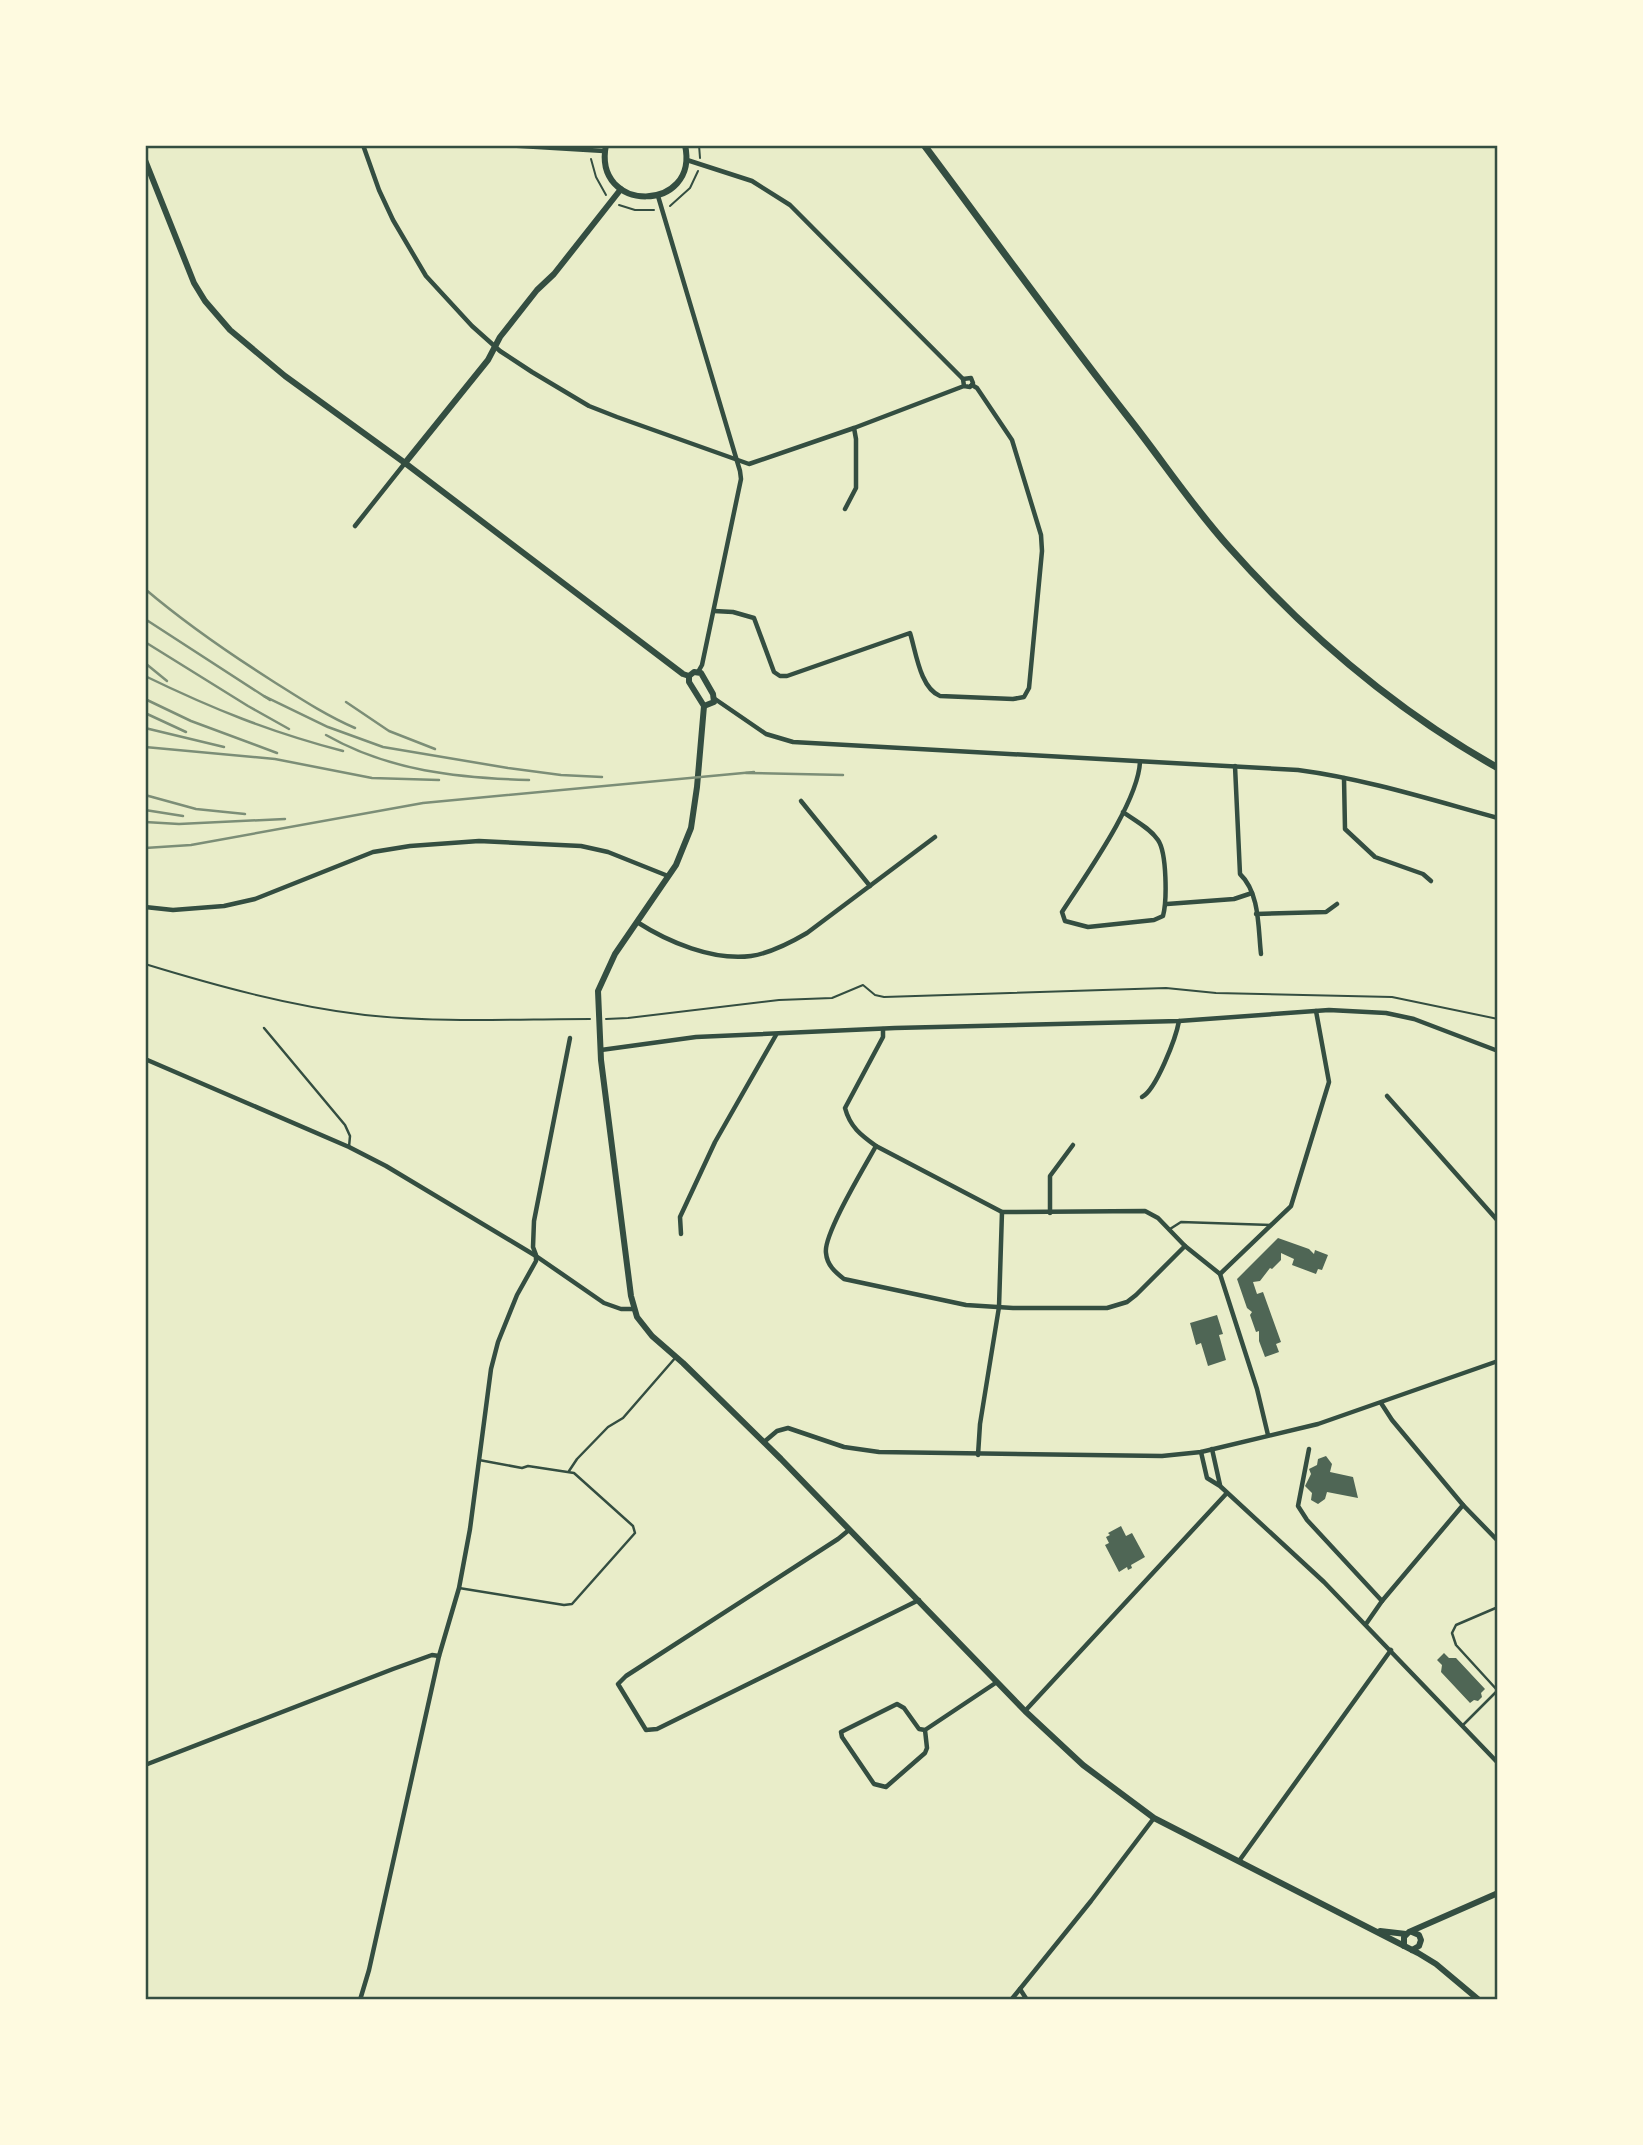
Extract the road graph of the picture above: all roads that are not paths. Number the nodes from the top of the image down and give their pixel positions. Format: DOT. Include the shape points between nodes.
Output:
graph roads {
  1 [pos="363,145"];
  2 [pos="506,145"];
  3 [pos="685,145"];
  4 [pos="924,145"];
  5 [pos="605,148"];
  6 [pos="145,160"];
  7 [pos="687,160"];
  8 [pos="621,189"];
  9 [pos="657,196"];
  10 [pos="495,347"];
  11 [pos="963,379"];
  12 [pos="972,385"];
  13 [pos="964,386"];
  14 [pos="854,428"];
  15 [pos="738,461"];
  16 [pos="405,463"];
  17 [pos="845,509"];
  18 [pos="355,526"];
  19 [pos="714,611"];
  20 [pos="698,672"];
  21 [pos="689,676"];
  22 [pos="715,699"];
  23 [pos="704,706"];
  24 [pos="1140,762"];
  25 [pos="1235,766"];
  26 [pos="1498,768"];
  27 [pos="1344,778"];
  28 [pos="801,801"];
  29 [pos="1123,812"];
  30 [pos="1498,818"];
  31 [pos="935,837"];
  32 [pos="669,876"];
  33 [pos="1431,881"];
  34 [pos="870,886"];
  35 [pos="1253,893"];
  36 [pos="1167,904"];
  37 [pos="1337,904"];
  38 [pos="145,907"];
  39 [pos="1256,914"];
  40 [pos="636,922"];
  41 [pos="1261,954"];
  42 [pos="1316,1011"];
  43 [pos="1179,1021"];
  44 [pos="264,1028"];
  45 [pos="883,1029"];
  46 [pos="776,1034"];
  47 [pos="570,1038"];
  48 [pos="601,1050"];
  49 [pos="1498,1051"];
  50 [pos="145,1059"];
  51 [pos="1387,1096"];
  52 [pos="1142,1097"];
  53 [pos="1073,1145"];
  54 [pos="876,1146"];
  55 [pos="349,1147"];
  56 [pos="1002,1212"];
  57 [pos="1049,1213"];
  58 [pos="1498,1221"];
  59 [pos="1271,1225"];
  60 [pos="1170,1229"];
  61 [pos="681,1234"];
  62 [pos="1185,1246"];
  63 [pos="537,1256"];
  64 [pos="1220,1274"];
  65 [pos="999,1307"];
  66 [pos="634,1309"];
  67 [pos="676,1357"];
  68 [pos="1498,1361"];
  69 [pos="1381,1403"];
  70 [pos="1268,1435"];
  71 [pos="764,1442"];
  72 [pos="1212,1449"];
  73 [pos="1310,1449"];
  74 [pos="1201,1452"];
  75 [pos="978,1455"];
  76 [pos="480,1460"];
  77 [pos="569,1471"];
  78 [pos="1220,1486"];
  79 [pos="1226,1494"];
  80 [pos="1463,1506"];
  81 [pos="849,1529"];
  82 [pos="1498,1541"];
  83 [pos="459,1588"];
  84 [pos="919,1600"];
  85 [pos="1382,1601"];
  86 [pos="1498,1607"];
  87 [pos="1366,1624"];
  88 [pos="1391,1650"];
  89 [pos="439,1656"];
  90 [pos="997,1682"];
  91 [pos="1498,1691"];
  92 [pos="1025,1711"];
  93 [pos="1462,1726"];
  94 [pos="925,1730"];
  95 [pos="1498,1763"];
  96 [pos="145,1765"];
  97 [pos="1154,1818"];
  98 [pos="1239,1861"];
  99 [pos="1498,1893"];
  100 [pos="1434,1923"];
  101 [pos="1374,1930"];
  102 [pos="1409,1933"];
  103 [pos="1421,1942"];
  104 [pos="1405,1947"];
  105 [pos="1412,1950"];
  106 [pos="1436,1964"];
  107 [pos="1020,1989"];
  108 [pos="360,2000"];
  109 [pos="1011,2000"];
  110 [pos="1027,2000"];
  111 [pos="1479,2000"];
  1 -- 10 [label="street" via="393,220 426,276"];
  2 -- 5 [label="street"];
  3 -- 7 [label="street"];
  4 -- 26 [label="main road" via="1227,546 1311,633 1362,676 1413,716"];
  5 -- 8 [label="street" via="608,172"];
  6 -- 16 [label="street" via="194,283 216,315 285,376"];
  7 -- 9 [label="street" via="674,186"];
  7 -- 11 [label="street" via="752,181 790,205"];
  8 -- 9 [label="street" via="642,197"];
  8 -- 10 [label="street"];
  9 -- 15 [label="street"];
  10 -- 15 [label="street" via="589,406"];
  10 -- 16 [label="street"];
  11 -- 12 [label="street" via="970,377"];
  11 -- 13 [label="street"];
  12 -- 13 [label="street"];
  12 -- 19 [label="street" via="1012,440 1041,535 1029,688 1024,697 934,694 927,687 910,634 780,676 774,672 754,618"];
  13 -- 14 [label="street"];
  14 -- 15 [label="street" via="748,464"];
  14 -- 17 [label="street" via="856,488"];
  15 -- 19 [label="street" via="741,479"];
  16 -- 18 [label="street"];
  16 -- 21 [label="street"];
  19 -- 20 [label="street"];
  20 -- 21 [label="street"];
  20 -- 22 [label="street"];
  21 -- 23 [label="street"];
  22 -- 23 [label="street"];
  22 -- 24 [label="street" via="766,734 793,742"];
  23 -- 32 [label="street" via="687,840"];
  24 -- 25 [label="street"];
  24 -- 29 [label="street"];
  25 -- 27 [label="street"];
  25 -- 35 [label="street" via="1240,874"];
  27 -- 30 [label="street"];
  27 -- 33 [label="street" via="1345,829 1375,857"];
  28 -- 34 [label="street"];
  29 -- 36 [label="street" via="1162,848"];
  29 -- 36 [label="street" via="1062,912 1065,921 1088,927 1154,920 1163,916"];
  31 -- 34 [label="street"];
  32 -- 38 [label="street" via="581,846 479,841 373,852 224,906"];
  32 -- 40 [label="street"];
  34 -- 40 [label="street" via="788,944 751,956 696,949"];
  35 -- 36 [label="street"];
  35 -- 39 [label="street"];
  37 -- 39 [label="street" via="1326,912"];
  39 -- 41 [label="street"];
  40 -- 48 [label="street" via="603,979 598,1001"];
  42 -- 43 [label="street"];
  42 -- 49 [label="street" via="1386,1013 1414,1019"];
  42 -- 59 [label="street" via="1329,1082 1291,1206"];
  43 -- 45 [label="street"];
  43 -- 52 [label="street" via="1149,1094"];
  44 -- 55 [label="lane" via="345,1125"];
  45 -- 46 [label="street"];
  45 -- 54 [label="street" via="845,1108 849,1122"];
  46 -- 48 [label="street" via="696,1037"];
  46 -- 61 [label="street" via="715,1142 680,1217"];
  47 -- 63 [label="street" via="534,1221"];
  48 -- 66 [label="street"];
  50 -- 55 [label="street"];
  51 -- 58 [label="street"];
  53 -- 57 [label="street" via="1050,1176"];
  54 -- 56 [label="street"];
  54 -- 65 [label="street" via="826,1242 828,1263 834,1271 844,1279 966,1305"];
  55 -- 63 [label="street"];
  56 -- 57 [label="street"];
  56 -- 65 [label="street"];
  57 -- 60 [label="street" via="1140,1210"];
  59 -- 60 [label="lane" via="1181,1223"];
  59 -- 64 [label="street"];
  60 -- 62 [label="street"];
  62 -- 64 [label="street"];
  62 -- 65 [label="street" via="1127,1302 1107,1307"];
  63 -- 66 [label="street" via="604,1303"];
  63 -- 76 [label="street" via="498,1342"];
  64 -- 70 [label="street"];
  65 -- 75 [label="street"];
  66 -- 67 [label="street" via="652,1336"];
  67 -- 71 [label="street"];
  67 -- 77 [label="lane"];
  68 -- 69 [label="street"];
  69 -- 70 [label="street"];
  69 -- 80 [label="street"];
  70 -- 72 [label="street"];
  71 -- 75 [label="street" via="788,1428 861,1450"];
  71 -- 81 [label="street"];
  72 -- 74 [label="street"];
  72 -- 78 [label="street"];
  73 -- 85 [label="street" via="1298,1506"];
  74 -- 75 [label="street"];
  74 -- 78 [label="street" via="1207,1478"];
  76 -- 77 [label="lane"];
  76 -- 83 [label="street"];
  77 -- 83 [label="lane" via="633,1526 635,1533 585,1591 572,1604 564,1605"];
  78 -- 79 [label="street"];
  79 -- 87 [label="street"];
  79 -- 92 [label="street"];
  80 -- 82 [label="street"];
  80 -- 85 [label="street"];
  81 -- 84 [label="street"];
  81 -- 84 [label="street" via="626,1676 618,1684 646,1730 657,1729"];
  83 -- 89 [label="street"];
  84 -- 90 [label="street"];
  85 -- 87 [label="street"];
  86 -- 91 [label="lane" via="1456,1625 1452,1633 1456,1645"];
  87 -- 88 [label="street"];
  88 -- 93 [label="street"];
  88 -- 98 [label="street"];
  89 -- 96 [label="street" via="406,1664"];
  89 -- 108 [label="street"];
  90 -- 92 [label="street"];
  90 -- 94 [label="street"];
  91 -- 93 [label="lane"];
  92 -- 97 [label="street" via="1083,1765"];
  93 -- 95 [label="street"];
  94 -- 94 [label="street" via="925,1752 880,1788 841,1732 897,1704"];
  97 -- 98 [label="street"];
  97 -- 107 [label="street"];
  98 -- 101 [label="street"];
  99 -- 100 [label="street"];
  100 -- 102 [label="street"];
  100 -- 103 [label="street"];
  101 -- 102 [label="street"];
  101 -- 104 [label="street"];
  102 -- 103 [label="street" via="1419,1935"];
  102 -- 104 [label="street" via="1403,1940"];
  103 -- 105 [label="street"];
  103 -- 106 [label="street"];
  104 -- 105 [label="street"];
  105 -- 106 [label="street"];
  106 -- 111 [label="street"];
  107 -- 109 [label="street"];
  107 -- 110 [label="street"];
}
